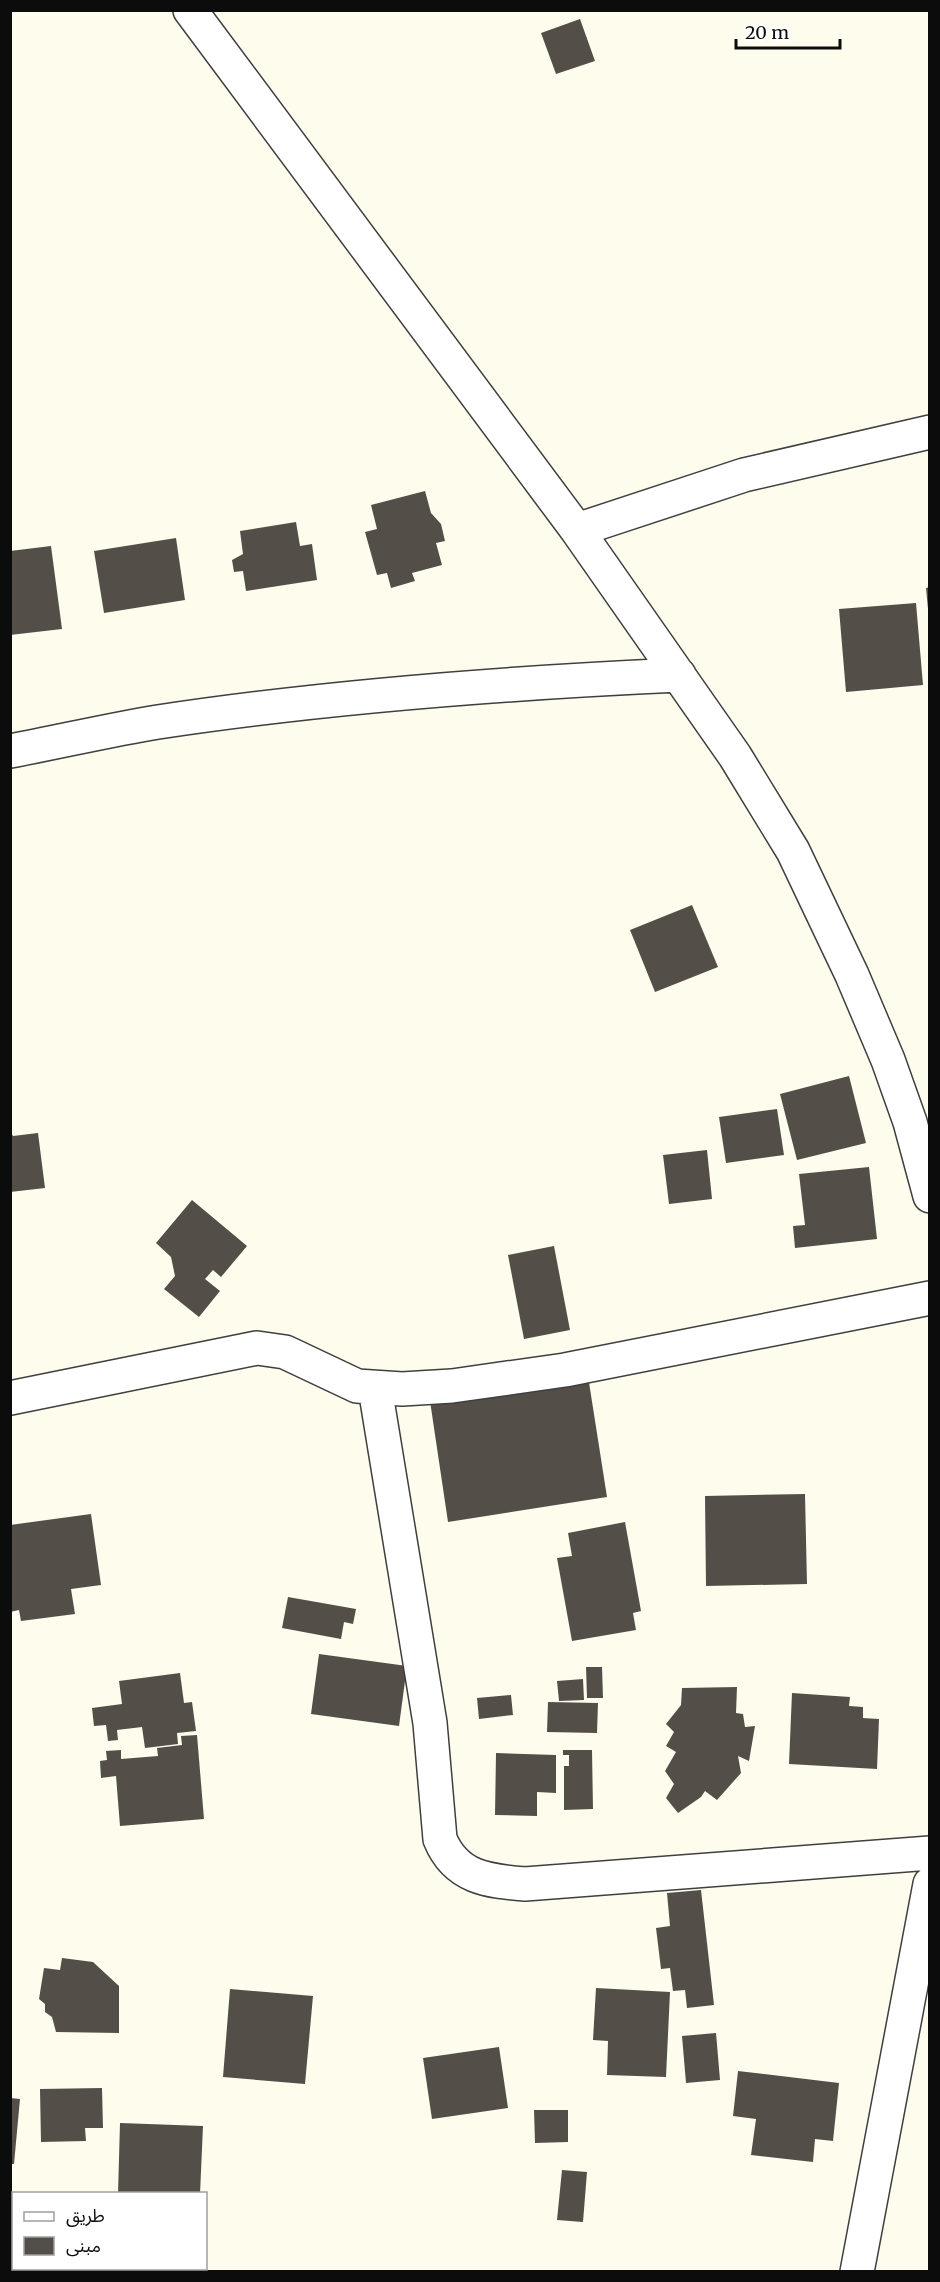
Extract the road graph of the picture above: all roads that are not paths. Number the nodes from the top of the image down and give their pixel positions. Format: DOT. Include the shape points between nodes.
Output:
graph roads {
  1 [pos="190,10"];
  2 [pos="930,432"];
  3 [pos="577,530"];
  4 [pos="679,675"];
  5 [pos="10,751"];
  6 [pos="930,1196"];
  7 [pos="930,1298"];
  8 [pos="375,1388"];
  9 [pos="10,1398"];
  10 [pos="930,1853"];
  11 [pos="930,1884"];
  12 [pos="857,2271"];
  1 -- 3 [label="street"];
  2 -- 3 [label="street" via="744,475"];
  3 -- 4 [label="street"];
  4 -- 5 [label="street" via="514,683 340,698 156,723"];
  4 -- 6 [label="street" via="794,851 888,1060"];
  7 -- 8 [label="street" via="555,1372 453,1386"];
  8 -- 9 [label="street" via="357,1386 285,1352 257,1348"];
  8 -- 10 [label="street" via="430,1723 440,1839 455,1864 474,1876 525,1884"];
  11 -- 12 [label="street"];
}
